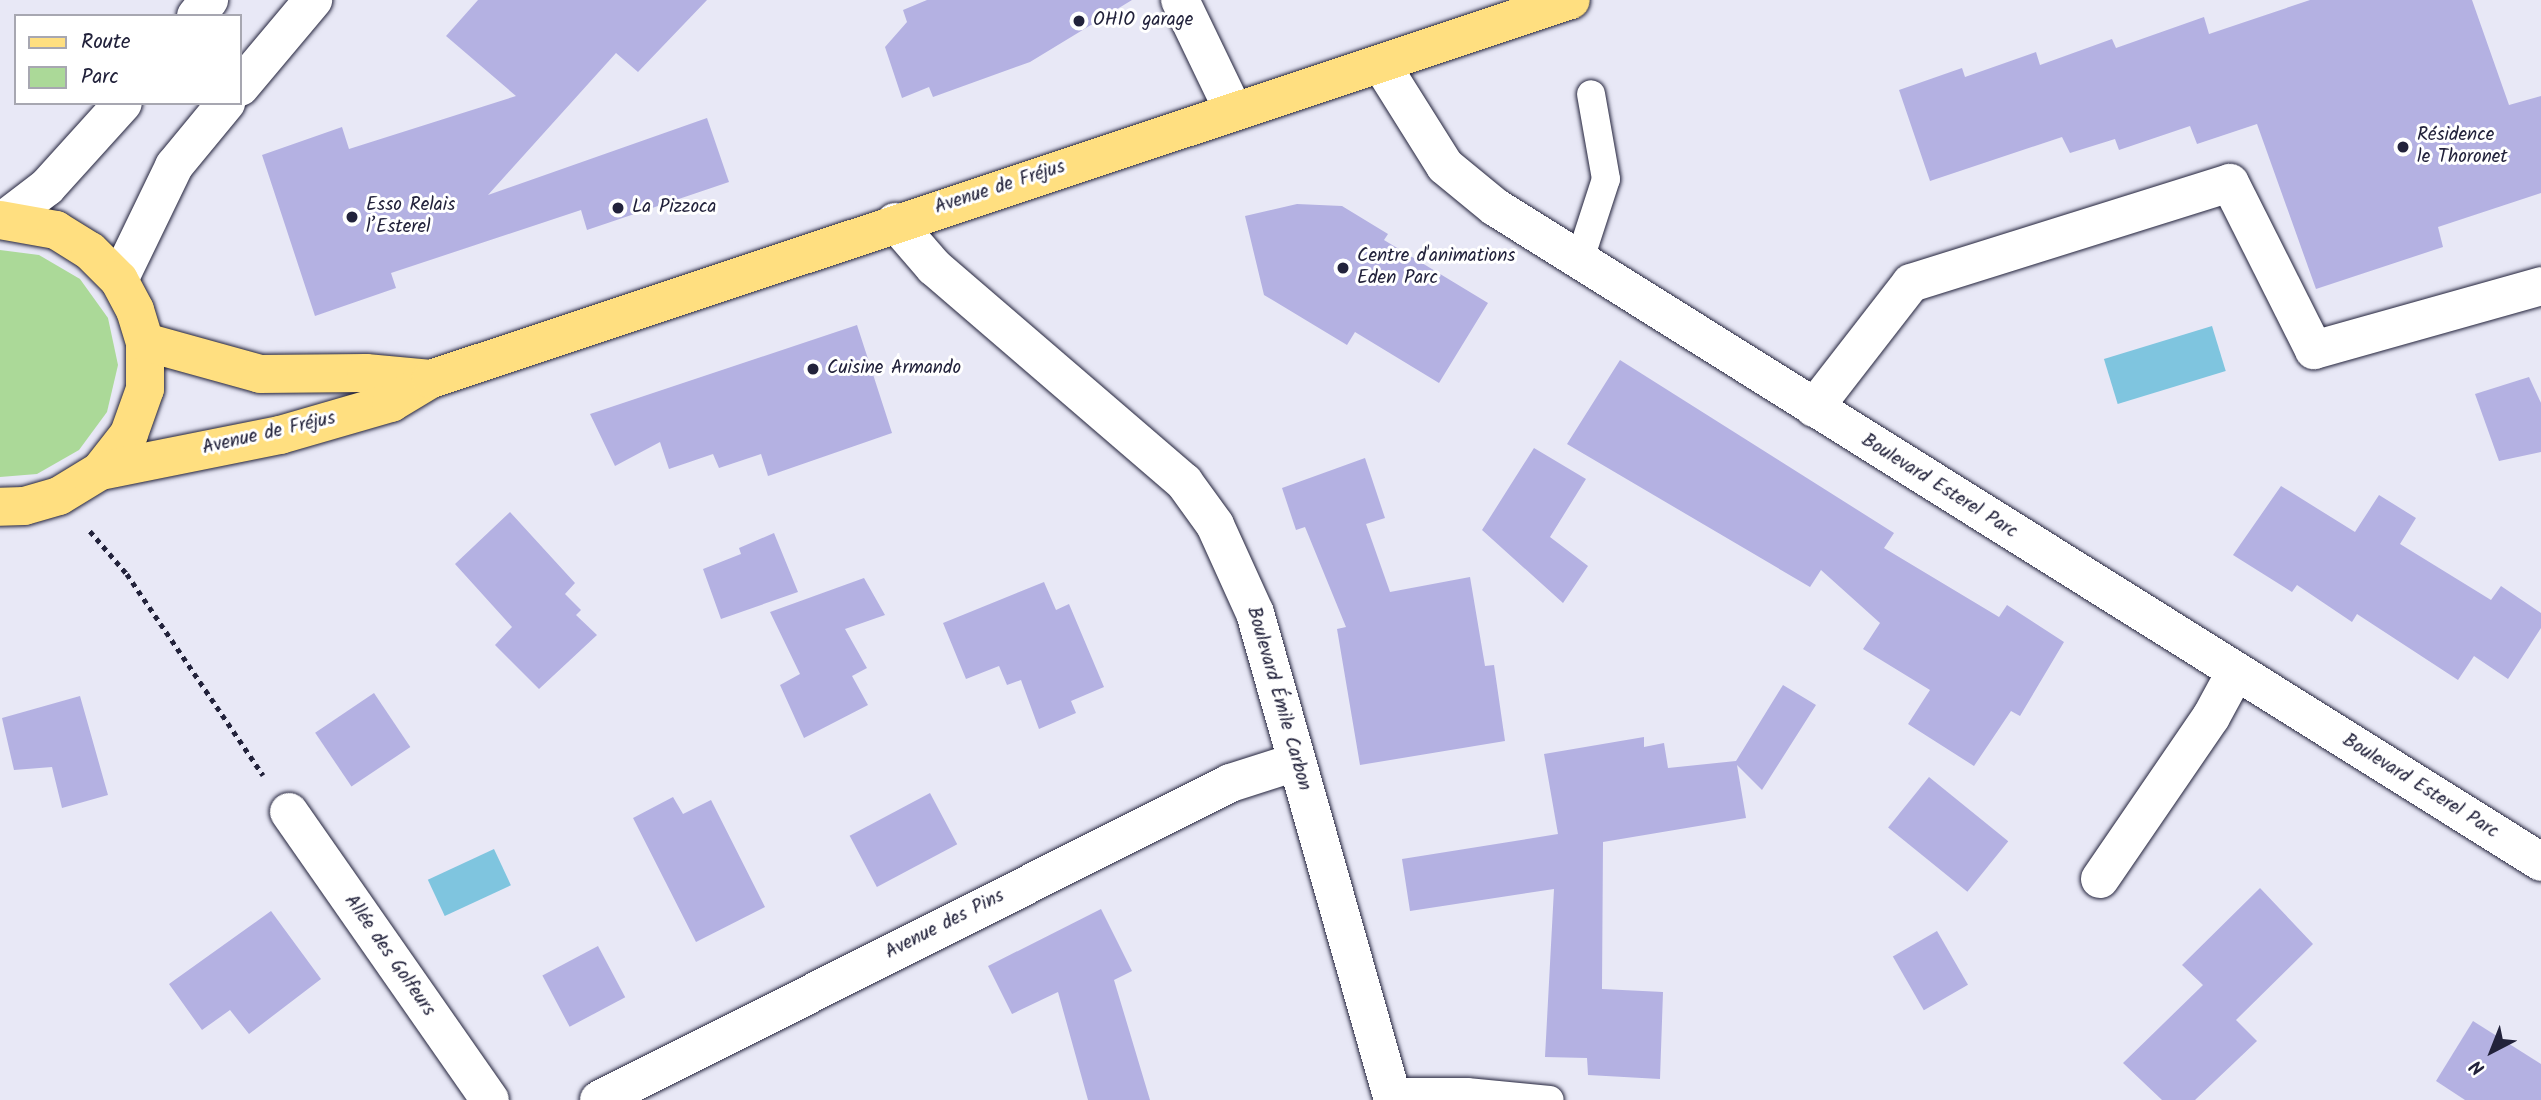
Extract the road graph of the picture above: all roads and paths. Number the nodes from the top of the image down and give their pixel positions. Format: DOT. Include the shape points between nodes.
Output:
graph roads {
  1 [pos="209,0"];
  2 [pos="313,0"];
  3 [pos="1180,0"];
  4 [pos="1571,0"];
  5 [pos="198,14"];
  6 [pos="1381,64"];
  7 [pos="242,85"];
  8 [pos="1591,94"];
  9 [pos="121,105"];
  10 [pos="224,105"];
  11 [pos="1234,112"];
  12 [pos="2,220"];
  13 [pos="895,222"];
  14 [pos="1578,262"];
  15 [pos="119,280"];
  16 [pos="2541,286"];
  17 [pos="145,342"];
  18 [pos="431,379"];
  19 [pos="1814,408"];
  20 [pos="100,471"];
  21 [pos="59,496"];
  22 [pos="0,507"];
  23 [pos="2236,671"];
  24 [pos="1296,762"];
  25 [pos="289,812"];
  26 [pos="2541,862"];
  27 [pos="2100,878"];
  28 [pos="1393,1096"];
  29 [pos="490,1100"];
  30 [pos="599,1100"];
  31 [pos="1550,1100"];
  1 -- 5 [label="street"];
  2 -- 7 [label="street"];
  3 -- 11 [label="street"];
  4 -- 6 [label="main road, Avenue de Fréjus"];
  6 -- 11 [label="main road, Avenue de Fréjus"];
  6 -- 14 [label="street, Boulevard Esterel Parc" via="1445,166 1495,207"];
  8 -- 14 [label="lane" via="1606,179"];
  9 -- 12 [label="street" via="47,187"];
  10 -- 15 [label="street" via="174,166"];
  11 -- 13 [label="main road, Avenue de Fréjus"];
  12 -- 15 [label="main road" via="56,230 90,251"];
  13 -- 18 [label="main road, Avenue de Fréjus"];
  13 -- 24 [label="street, Boulevard Émile Carbon" via="934,267 1184,482 1215,525 1255,613"];
  14 -- 19 [label="street, Boulevard Esterel Parc"];
  15 -- 17 [label="main road"];
  16 -- 19 [label="street" via="2314,350 2230,183 1911,283"];
  17 -- 18 [label="main road, Avenue de Fréjus" via="260,374 366,373"];
  17 -- 20 [label="main road" via="145,388 129,434"];
  18 -- 20 [label="main road, Avenue de Fréjus" via="391,403 280,435"];
  19 -- 23 [label="street, Boulevard Esterel Parc"];
  20 -- 21 [label="main road"];
  21 -- 22 [label="main road"];
  21 -- 25 [label="path" via="127,574"];
  23 -- 26 [label="street, Boulevard Esterel Parc"];
  23 -- 27 [label="street" via="2211,717"];
  24 -- 28 [label="street, Boulevard Émile Carbon"];
  24 -- 30 [label="street, Avenue des Pins" via="1230,783"];
  25 -- 29 [label="street, Allée des Golfeurs"];
  28 -- 31 [label="lane" via="1467,1092"];
}
